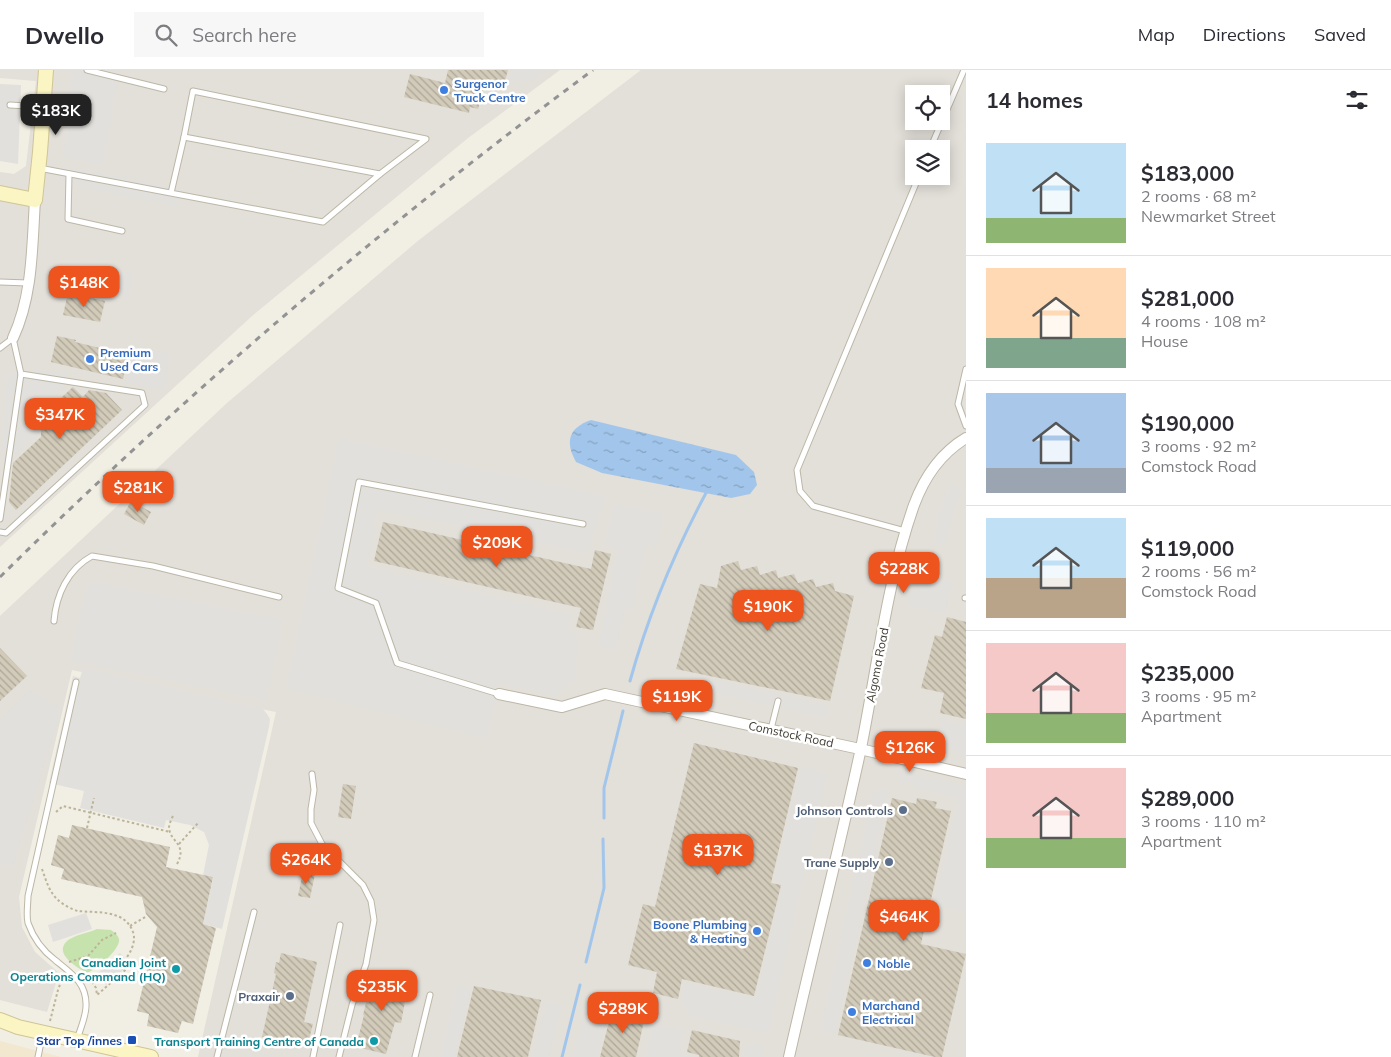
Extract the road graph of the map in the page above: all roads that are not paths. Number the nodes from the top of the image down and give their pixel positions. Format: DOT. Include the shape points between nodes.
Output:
graph roads {
  1 [pos="46,70"];
  2 [pos="87,70"];
  3 [pos="964,70"];
  4 [pos="164,89"];
  5 [pos="10,105"];
  6 [pos="43,107"];
  7 [pos="184,137"];
  8 [pos="934,140"];
  9 [pos="38,168"];
  10 [pos="69,174"];
  11 [pos="380,174"];
  12 [pos="915,185"];
  13 [pos="0,193"];
  14 [pos="171,194"];
  15 [pos="35,200"];
  16 [pos="122,231"];
  17 [pos="0,282"];
  18 [pos="28,283"];
  19 [pos="13,338"];
  20 [pos="0,348"];
  21 [pos="966,369"];
  22 [pos="21,374"];
  23 [pos="966,426"];
  24 [pos="966,438"];
  25 [pos="0,519"];
  26 [pos="584,524"];
  27 [pos="907,531"];
  28 [pos="0,532"];
  29 [pos="279,597"];
  30 [pos="54,621"];
  31 [pos="76,682"];
  32 [pos="499,694"];
  33 [pos="778,701"];
  34 [pos="771,730"];
  35 [pos="860,749"];
  36 [pos="312,774"];
  37 [pos="966,774"];
  38 [pos="254,912"];
  39 [pos="340,925"];
  40 [pos="430,995"];
  41 [pos="0,1020"];
  42 [pos="0,1027"];
  43 [pos="18,1027"];
  44 [pos="47,1027"];
  45 [pos="77,1040"];
  46 [pos="38,1057"];
  47 [pos="151,1057"];
  48 [pos="217,1057"];
  49 [pos="313,1057"];
  50 [pos="340,1057"];
  51 [pos="415,1057"];
  52 [pos="789,1057"];
  1 -- 6 [label="street"];
  2 -- 4 [label="lane"];
  3 -- 8 [label="lane"];
  5 -- 6 [label="lane"];
  6 -- 9 [label="street"];
  7 -- 11 [label="lane"];
  7 -- 11 [label="lane" via="193,91 426,139"];
  7 -- 14 [label="lane"];
  9 -- 10 [label="lane"];
  9 -- 15 [label="street"];
  10 -- 14 [label="lane"];
  10 -- 16 [label="lane" via="68,219"];
  11 -- 14 [label="lane" via="323,222"];
  12 -- 27 [label="lane" via="797,470 800,491 813,506"];
  13 -- 15 [label="street"];
  15 -- 18 [label="street"];
  17 -- 18 [label="lane"];
  18 -- 19 [label="street" via="20,323"];
  19 -- 20 [label="lane"];
  19 -- 22 [label="lane"];
  21 -- 23 [label="lane" via="958,404"];
  22 -- 25 [label="lane"];
  22 -- 28 [label="lane" via="142,393 145,404 6,532"];
  24 -- 27 [label="street, Algoma Road" via="933,465 914,504"];
  26 -- 32 [label="lane" via="359,482 338,588 376,603 397,663"];
  27 -- 35 [label="street, Algoma Road" via="896,567"];
  29 -- 30 [label="lane" via="153,566 92,556 67,579"];
  31 -- 45 [label="lane" via="28,896 28,921 42,947 72,973 82,987 86,1007"];
  32 -- 34 [label="street, Comstock Road" via="562,707 605,694"];
  33 -- 34 [label="lane"];
  34 -- 35 [label="street, Comstock Road"];
  35 -- 37 [label="street, Comstock Road"];
  35 -- 52 [label="street, Algoma Road"];
  36 -- 50 [label="lane" via="311,823 322,844 363,885 371,901 374,920 366,964"];
  38 -- 48 [label="lane"];
  39 -- 49 [label="lane"];
  40 -- 51 [label="lane"];
  41 -- 43 [label="street"];
  42 -- 43 [label="street"];
  43 -- 44 [label="street"];
  44 -- 45 [label="street"];
  44 -- 46 [label="lane"];
  45 -- 47 [label="street"];
}
